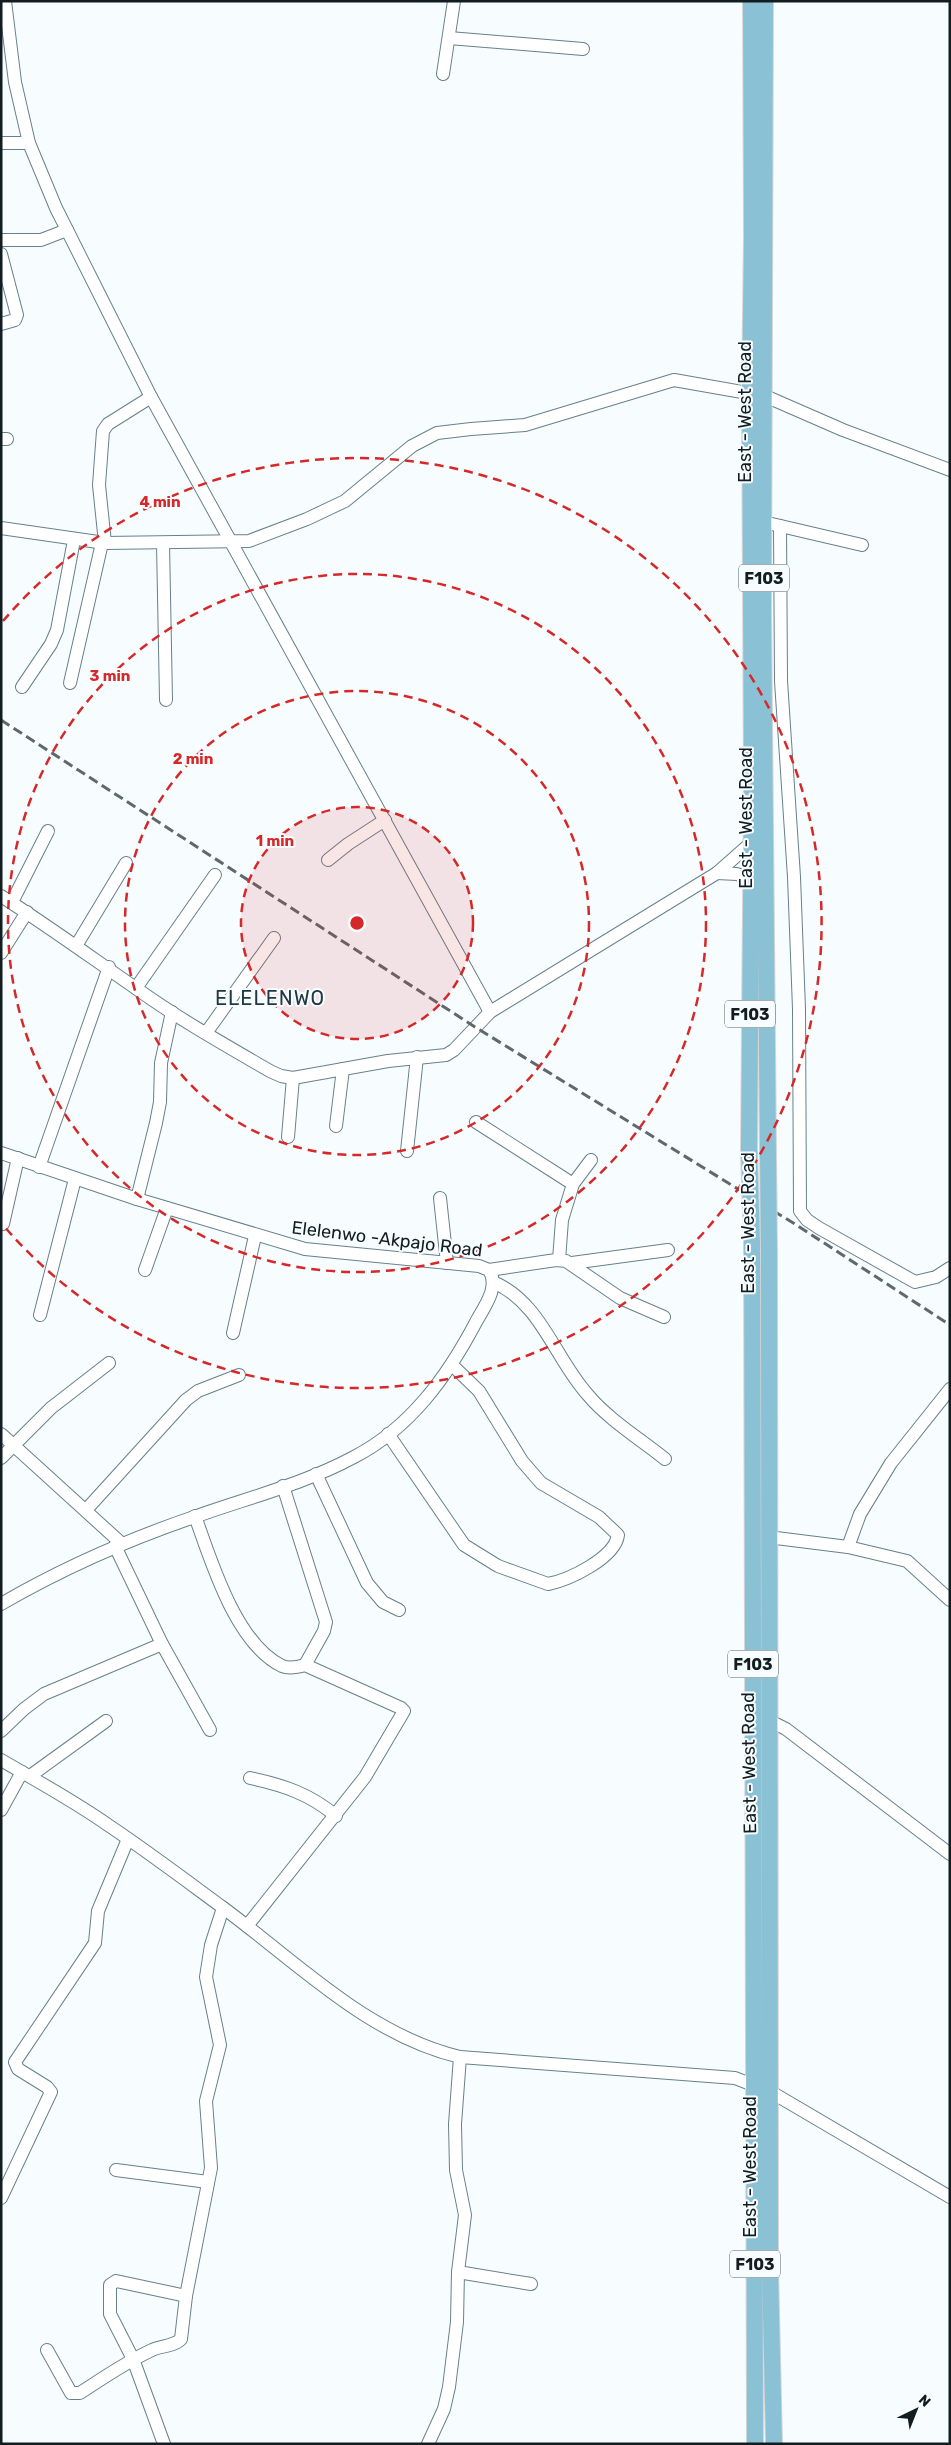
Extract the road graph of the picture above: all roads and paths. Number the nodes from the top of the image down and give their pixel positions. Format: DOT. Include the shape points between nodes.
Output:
graph roads {
  1 [pos="5,1"];
  2 [pos="454,1"];
  3 [pos="751,1"];
  4 [pos="765,1"];
  5 [pos="449,38"];
  6 [pos="583,48"];
  7 [pos="443,74"];
  8 [pos="1,143"];
  9 [pos="29,143"];
  10 [pos="67,230"];
  11 [pos="1,240"];
  12 [pos="1,254"];
  13 [pos="1,324"];
  14 [pos="757,395"];
  15 [pos="152,397"];
  16 [pos="950,470"];
  17 [pos="772,524"];
  18 [pos="1,528"];
  19 [pos="74,540"];
  20 [pos="231,542"];
  21 [pos="104,543"];
  22 [pos="164,544"];
  23 [pos="862,545"];
  24 [pos="781,676"];
  25 [pos="764,678"];
  26 [pos="70,683"];
  27 [pos="22,687"];
  28 [pos="166,700"];
  29 [pos="385,820"];
  30 [pos="48,831"];
  31 [pos="751,843"];
  32 [pos="328,860"];
  33 [pos="126,863"];
  34 [pos="717,873"];
  35 [pos="215,875"];
  36 [pos="750,879"];
  37 [pos="7,899"];
  38 [pos="27,912"];
  39 [pos="274,938"];
  40 [pos="76,946"];
  41 [pos="1,954"];
  42 [pos="108,967"];
  43 [pos="136,988"];
  44 [pos="172,1012"];
  45 [pos="490,1012"];
  46 [pos="206,1033"];
  47 [pos="417,1057"];
  48 [pos="343,1069"];
  49 [pos="293,1078"];
  50 [pos="476,1122"];
  51 [pos="336,1126"];
  52 [pos="288,1137"];
  53 [pos="407,1151"];
  54 [pos="1,1153"];
  55 [pos="18,1158"];
  56 [pos="591,1160"];
  57 [pos="39,1167"];
  58 [pos="75,1179"];
  59 [pos="572,1184"];
  60 [pos="440,1198"];
  61 [pos="137,1199"];
  62 [pos="166,1208"];
  63 [pos="3,1224"];
  64 [pos="255,1236"];
  65 [pos="668,1250"];
  66 [pos="559,1260"];
  67 [pos="447,1263"];
  68 [pos="572,1263"];
  69 [pos="950,1268"];
  70 [pos="144,1270"];
  71 [pos="491,1276"];
  72 [pos="40,1315"];
  73 [pos="664,1317"];
  74 [pos="232,1332"];
  75 [pos="108,1363"];
  76 [pos="452,1365"];
  77 [pos="238,1376"];
  78 [pos="950,1389"];
  79 [pos="1,1434"];
  80 [pos="388,1434"];
  81 [pos="14,1445"];
  82 [pos="1,1458"];
  83 [pos="665,1459"];
  84 [pos="316,1474"];
  85 [pos="282,1486"];
  86 [pos="86,1510"];
  87 [pos="195,1516"];
  88 [pos="768,1537"];
  89 [pos="118,1545"];
  90 [pos="848,1547"];
  91 [pos="950,1600"];
  92 [pos="1,1604"];
  93 [pos="399,1610"];
  94 [pos="162,1644"];
  95 [pos="305,1665"];
  96 [pos="768,1720"];
  97 [pos="106,1722"];
  98 [pos="210,1730"];
  99 [pos="1,1731"];
  100 [pos="1,1760"];
  101 [pos="26,1774"];
  102 [pos="250,1778"];
  103 [pos="1,1810"];
  104 [pos="336,1816"];
  105 [pos="128,1839"];
  106 [pos="950,1854"];
  107 [pos="223,1908"];
  108 [pos="247,1926"];
  109 [pos="460,2057"];
  110 [pos="754,2085"];
  111 [pos="771,2092"];
  112 [pos="116,2170"];
  113 [pos="208,2182"];
  114 [pos="950,2197"];
  115 [pos="1,2198"];
  116 [pos="458,2272"];
  117 [pos="531,2284"];
  118 [pos="186,2296"];
  119 [pos="47,2350"];
  120 [pos="133,2359"];
  121 [pos="164,2444"];
  122 [pos="428,2444"];
  123 [pos="755,2444"];
  124 [pos="774,2444"];
  1 -- 9 [label="street" via="15,82"];
  2 -- 5 [label="street"];
  3 -- 14 [label="main road, East - West Road / F103" via="752,236"];
  4 -- 14 [label="main road, East - West Road / F103"];
  5 -- 6 [label="street"];
  5 -- 7 [label="street"];
  8 -- 9 [label="street"];
  9 -- 10 [label="street"];
  10 -- 11 [label="street" via="41,240"];
  10 -- 15 [label="street"];
  12 -- 13 [label="street" via="17,315 15,320"];
  14 -- 16 [label="street"];
  14 -- 17 [label="main road, East - West Road / F103"];
  14 -- 20 [label="street" via="674,380 525,425 437,433 412,446 345,501 264,537"];
  14 -- 31 [label="main road, East - West Road / F103"];
  15 -- 20 [label="street"];
  15 -- 21 [label="street" via="108,424 103,431 99,485"];
  17 -- 23 [label="street"];
  17 -- 24 [label="street"];
  17 -- 25 [label="main road, East - West Road / F103"];
  18 -- 19 [label="street"];
  19 -- 21 [label="street"];
  19 -- 27 [label="street" via="57,630"];
  20 -- 22 [label="street"];
  20 -- 29 [label="street"];
  21 -- 22 [label="street"];
  21 -- 26 [label="street"];
  22 -- 28 [label="street"];
  24 -- 25 [label="street"];
  24 -- 69 [label="street" via="799,1009 800,1211 819,1228 915,1282 936,1277"];
  25 -- 88 [label="main road, East - West Road / F103, bridge"];
  29 -- 32 [label="street"];
  29 -- 45 [label="street"];
  30 -- 37 [label="street"];
  31 -- 34 [label="street"];
  31 -- 36 [label="main road, East - West Road / F103"];
  33 -- 40 [label="street"];
  34 -- 36 [label="street" via="737,874"];
  34 -- 45 [label="street"];
  35 -- 43 [label="street"];
  36 -- 110 [label="main road, East - West Road / F103, bridge"];
  37 -- 38 [label="street"];
  38 -- 40 [label="street"];
  38 -- 41 [label="street"];
  39 -- 46 [label="street"];
  40 -- 42 [label="street"];
  42 -- 43 [label="street"];
  42 -- 57 [label="street"];
  43 -- 44 [label="street"];
  44 -- 46 [label="street"];
  44 -- 61 [label="street" via="160,1063 160,1102"];
  45 -- 47 [label="street" via="454,1050 440,1056"];
  46 -- 49 [label="street" via="270,1071"];
  47 -- 48 [label="street"];
  47 -- 53 [label="street"];
  48 -- 49 [label="street"];
  48 -- 51 [label="street"];
  49 -- 52 [label="street"];
  50 -- 59 [label="street"];
  54 -- 55 [label="street, Elelenwo -Akpajo Road"];
  55 -- 57 [label="street, Elelenwo -Akpajo Road"];
  55 -- 63 [label="street"];
  56 -- 59 [label="street"];
  57 -- 58 [label="street, Elelenwo -Akpajo Road"];
  58 -- 61 [label="street, Elelenwo -Akpajo Road"];
  58 -- 72 [label="street"];
  59 -- 66 [label="street" via="562,1220"];
  60 -- 67 [label="street"];
  61 -- 62 [label="street, Elelenwo -Akpajo Road"];
  62 -- 64 [label="street, Elelenwo -Akpajo Road"];
  62 -- 70 [label="street"];
  64 -- 67 [label="street, Elelenwo -Akpajo Road" via="329,1253"];
  64 -- 74 [label="street"];
  65 -- 68 [label="street"];
  66 -- 68 [label="street"];
  66 -- 71 [label="street"];
  67 -- 71 [label="street, Elelenwo -Akpajo Road" via="479,1266"];
  68 -- 73 [label="street" via="620,1298"];
  71 -- 76 [label="street, Elelenwo -Akpajo Road" via="490,1295"];
  71 -- 83 [label="street" via="530,1310 589,1397"];
  75 -- 81 [label="street" via="51,1408"];
  76 -- 80 [label="street, Elelenwo -Akpajo Road" via="415,1410"];
  76 -- 80 [label="street" via="479,1391 529,1471 557,1494 600,1517 618,1535 614,1548 594,1564 548,1584 498,1566 464,1545"];
  77 -- 86 [label="street" via="198,1390 186,1400"];
  78 -- 90 [label="street" via="891,1463 860,1514"];
  79 -- 81 [label="street"];
  80 -- 84 [label="street, Elelenwo -Akpajo Road" via="353,1458"];
  81 -- 82 [label="street"];
  81 -- 86 [label="street"];
  84 -- 85 [label="street, Elelenwo -Akpajo Road"];
  84 -- 93 [label="street" via="367,1583 383,1602"];
  85 -- 87 [label="street, Elelenwo -Akpajo Road"];
  85 -- 95 [label="street" via="326,1622"];
  86 -- 89 [label="street"];
  87 -- 89 [label="street, Elelenwo -Akpajo Road"];
  87 -- 95 [label="street" via="220,1586 247,1634 282,1666"];
  88 -- 90 [label="street"];
  88 -- 96 [label="main road, East - West Road / F103"];
  89 -- 92 [label="street, Elelenwo -Akpajo Road"];
  89 -- 94 [label="street"];
  90 -- 91 [label="street" via="907,1561"];
  94 -- 98 [label="street"];
  94 -- 99 [label="street" via="106,1670 56,1688 33,1701"];
  95 -- 104 [label="street" via="404,1712 365,1777"];
  96 -- 106 [label="street" via="786,1729"];
  96 -- 111 [label="main road, East - West Road / F103"];
  97 -- 101 [label="street"];
  100 -- 101 [label="street"];
  101 -- 103 [label="street"];
  101 -- 105 [label="street"];
  102 -- 104 [label="street" via="305,1794"];
  104 -- 108 [label="street"];
  105 -- 107 [label="street"];
  105 -- 115 [label="street" via="98,1911 95,1943 16,2062 18,2069 51,2092"];
  107 -- 108 [label="street"];
  107 -- 113 [label="street" via="206,1967 220,2045 206,2101 212,2159"];
  108 -- 109 [label="street" via="379,2024 425,2048"];
  109 -- 110 [label="street" via="713,2075"];
  109 -- 116 [label="street" via="455,2124 456,2170 465,2215"];
  110 -- 111 [label="street"];
  110 -- 123 [label="main road, East - West Road / F103"];
  111 -- 114 [label="street"];
  111 -- 124 [label="main road, East - West Road / F103"];
  112 -- 113 [label="street"];
  113 -- 118 [label="street"];
  116 -- 117 [label="street"];
  116 -- 122 [label="street" via="457,2322 449,2387 444,2409"];
  118 -- 120 [label="street" via="181,2339"];
  118 -- 120 [label="street" via="116,2281 110,2285 110,2314"];
  119 -- 120 [label="street" via="71,2393 80,2393"];
  120 -- 121 [label="street"];
}
